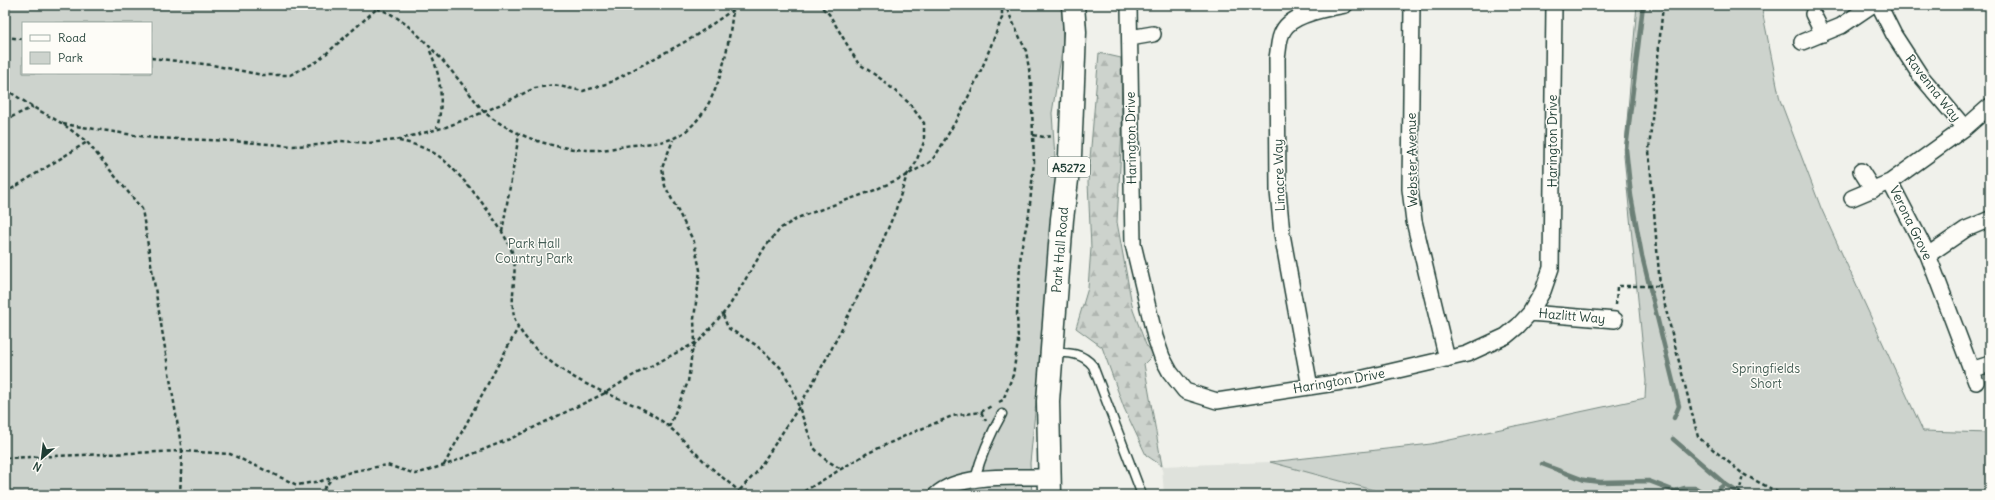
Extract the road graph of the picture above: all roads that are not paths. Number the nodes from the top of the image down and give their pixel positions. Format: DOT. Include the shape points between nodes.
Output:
graph roads {
  1 [pos="1073,5"];
  2 [pos="1345,5"];
  3 [pos="1412,5"];
  4 [pos="1554,5"];
  5 [pos="1872,5"];
  6 [pos="1879,5"];
  7 [pos="1129,7"];
  8 [pos="1813,14"];
  9 [pos="1153,34"];
  10 [pos="1823,34"];
  11 [pos="1130,38"];
  12 [pos="1802,42"];
  13 [pos="1990,106"];
  14 [pos="1965,128"];
  15 [pos="1861,171"];
  16 [pos="1890,182"];
  17 [pos="1873,190"];
  18 [pos="1852,198"];
  19 [pos="1990,219"];
  20 [pos="1928,255"];
  21 [pos="1530,313"];
  22 [pos="1615,320"];
  23 [pos="1051,355"];
  24 [pos="1447,359"];
  25 [pos="1990,364"];
  26 [pos="1310,387"];
  27 [pos="1002,414"];
  28 [pos="975,479"];
  29 [pos="1050,486"];
  30 [pos="936,495"];
  31 [pos="1142,495"];
  1 -- 23 [label="main road, Park Hall Road / A5272" via="1075,40 1070,156"];
  2 -- 26 [label="street, Linacre Way" via="1289,22 1280,38 1277,58 1278,191 1282,234"];
  3 -- 24 [label="street, Webster Avenue" via="1410,189 1414,221"];
  4 -- 21 [label="street, Harington Drive" via="1551,268 1543,291"];
  5 -- 10 [label="street" via="1841,26"];
  6 -- 14 [label="street, Ravenna Way" via="1894,35 1920,75"];
  7 -- 11 [label="street, Harington Drive"];
  8 -- 10 [label="street"];
  9 -- 11 [label="street"];
  10 -- 12 [label="street"];
  11 -- 26 [label="street, Harington Drive" via="1134,244 1162,357 1185,391 1217,401"];
  13 -- 14 [label="street, Verona Grove"];
  14 -- 16 [label="street, Verona Grove"];
  15 -- 17 [label="street"];
  16 -- 17 [label="street"];
  16 -- 20 [label="street, Verona Grove"];
  17 -- 18 [label="street"];
  19 -- 20 [label="street" via="1966,229"];
  20 -- 25 [label="street, Verona Grove" via="1974,376"];
  21 -- 22 [label="street, Hazlitt Way"];
  21 -- 24 [label="street, Harington Drive" via="1506,336 1479,349"];
  23 -- 29 [label="main road, Park Hall Road / A5272" via="1048,402"];
  23 -- 31 [label="lane" via="1071,353 1089,360 1093,366"];
  24 -- 26 [label="street, Harington Drive" via="1355,380"];
  27 -- 28 [label="lane" via="991,433"];
  28 -- 29 [label="street"];
  28 -- 30 [label="street" via="942,489"];
}
